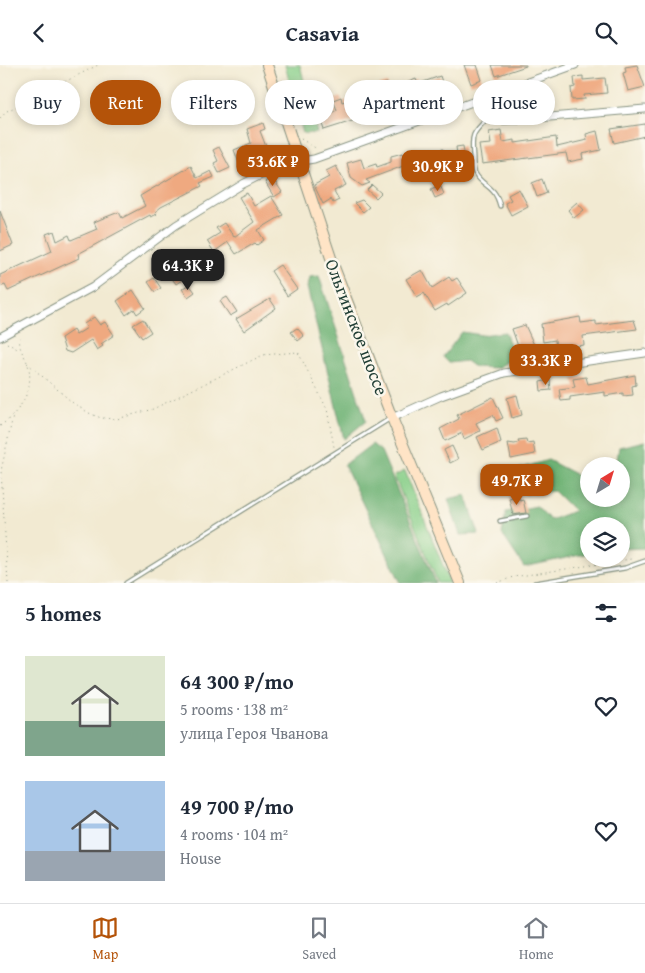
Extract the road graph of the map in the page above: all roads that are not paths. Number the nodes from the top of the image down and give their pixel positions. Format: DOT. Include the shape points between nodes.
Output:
graph roads {
  1 [pos="268,65"];
  2 [pos="575,65"];
  3 [pos="533,80"];
  4 [pos="473,103"];
  5 [pos="645,109"];
  6 [pos="555,117"];
  7 [pos="481,125"];
  8 [pos="297,162"];
  9 [pos="500,206"];
  10 [pos="0,337"];
  11 [pos="645,353"];
  12 [pos="392,418"];
  13 [pos="527,516"];
  14 [pos="500,521"];
  15 [pos="644,561"];
  16 [pos="126,583"];
  17 [pos="460,583"];
  18 [pos="535,583"];
  1 -- 8 [label="main road, Ольгинское шоссе"];
  2 -- 3 [label="street"];
  4 -- 8 [label="street" via="326,155"];
  5 -- 6 [label="street"];
  7 -- 9 [label="lane" via="472,138 474,168 478,177 497,193"];
  8 -- 10 [label="street" via="282,164 200,210 93,287"];
  8 -- 12 [label="main road, Ольгинское шоссе"];
  11 -- 12 [label="street" via="504,373 450,392"];
  12 -- 16 [label="lane"];
  12 -- 17 [label="main road, Ольгинское шоссе"];
  13 -- 14 [label="lane"];
  15 -- 18 [label="lane" via="624,568"];
}
